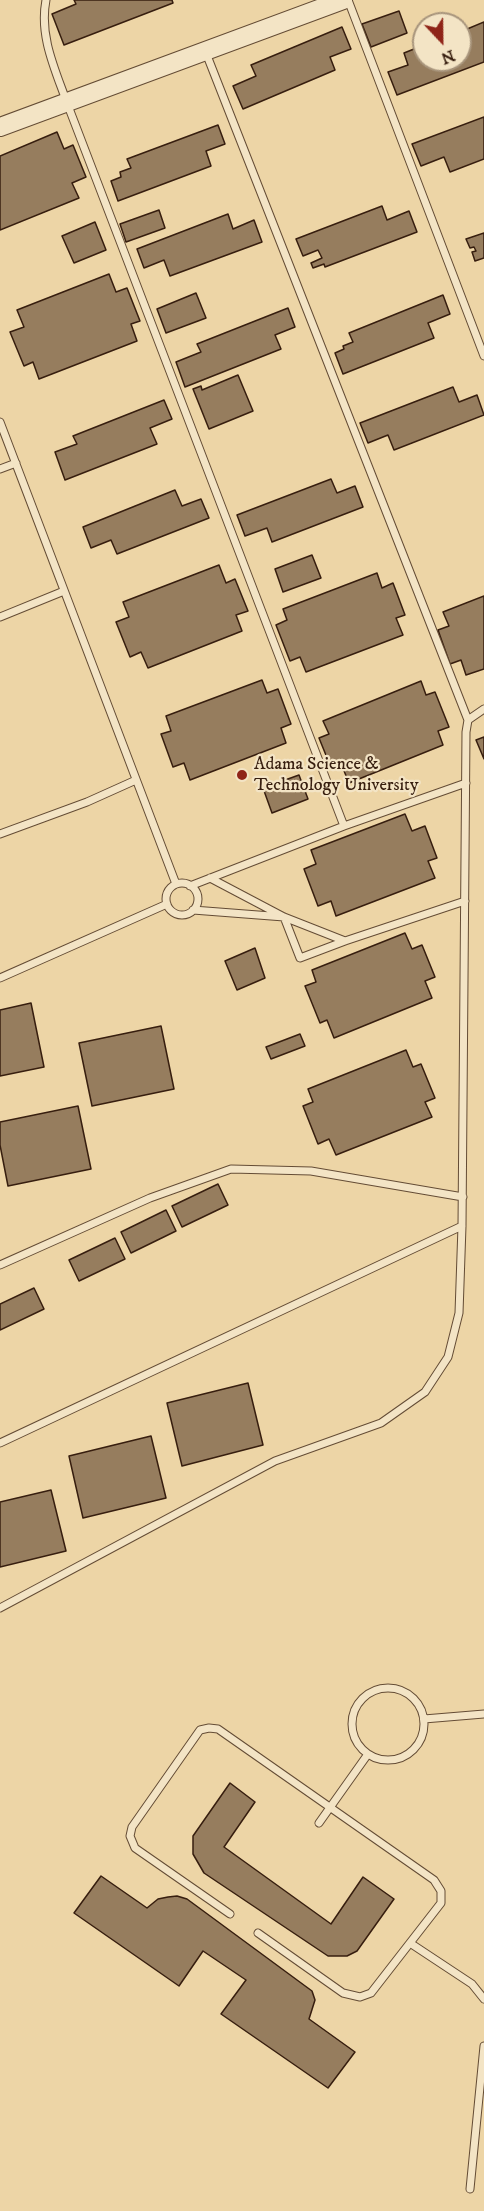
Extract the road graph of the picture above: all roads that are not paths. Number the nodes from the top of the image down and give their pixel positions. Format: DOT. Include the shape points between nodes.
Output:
graph roads {
  1 [pos="46,0"];
  2 [pos="343,0"];
  3 [pos="348,0"];
  4 [pos="205,51"];
  5 [pos="67,103"];
  6 [pos="0,127"];
  7 [pos="484,356"];
  8 [pos="0,422"];
  9 [pos="16,462"];
  10 [pos="0,469"];
  11 [pos="64,591"];
  12 [pos="0,616"];
  13 [pos="484,709"];
  14 [pos="468,720"];
  15 [pos="136,780"];
  16 [pos="466,783"];
  17 [pos="344,826"];
  18 [pos="0,834"];
  19 [pos="210,878"];
  20 [pos="176,884"];
  21 [pos="190,886"];
  22 [pos="465,901"];
  23 [pos="167,904"];
  24 [pos="193,910"];
  25 [pos="284,917"];
  26 [pos="345,941"];
  27 [pos="0,978"];
  28 [pos="463,1197"];
  29 [pos="462,1226"];
  30 [pos="0,1265"];
  31 [pos="0,1443"];
  32 [pos="0,1608"];
  33 [pos="484,1713"];
  34 [pos="424,1719"];
  35 [pos="368,1754"];
  36 [pos="330,1809"];
  37 [pos="319,1823"];
  38 [pos="230,1914"];
  39 [pos="258,1934"];
  40 [pos="410,1942"];
  41 [pos="484,1999"];
  42 [pos="484,2046"];
  43 [pos="470,2189"];
  1 -- 5 [label="lane" via="46,44"];
  2 -- 4 [label="street"];
  3 -- 7 [label="lane"];
  4 -- 5 [label="street"];
  4 -- 14 [label="lane"];
  5 -- 6 [label="street"];
  5 -- 17 [label="lane"];
  8 -- 9 [label="lane"];
  9 -- 10 [label="lane"];
  9 -- 11 [label="lane"];
  11 -- 12 [label="lane"];
  11 -- 15 [label="lane"];
  13 -- 14 [label="lane"];
  14 -- 16 [label="lane"];
  15 -- 18 [label="lane"];
  15 -- 20 [label="lane"];
  16 -- 17 [label="lane"];
  16 -- 22 [label="lane"];
  17 -- 19 [label="lane"];
  19 -- 21 [label="lane"];
  19 -- 25 [label="lane"];
  20 -- 21 [label="lane"];
  20 -- 23 [label="lane" via="167,892"];
  21 -- 24 [label="lane" via="198,899"];
  22 -- 26 [label="lane"];
  22 -- 28 [label="lane"];
  23 -- 24 [label="lane" via="175,914"];
  23 -- 27 [label="lane"];
  24 -- 25 [label="lane"];
  25 -- 26 [label="lane"];
  25 -- 26 [label="lane" via="300,958"];
  28 -- 29 [label="lane"];
  28 -- 30 [label="lane" via="311,1171 231,1169 150,1198"];
  29 -- 31 [label="lane"];
  29 -- 32 [label="lane" via="459,1313 448,1357 425,1392 381,1423 275,1461"];
  33 -- 34 [label="lane"];
  34 -- 35 [label="lane" via="421,1739 407,1755 388,1760"];
  34 -- 35 [label="lane" via="415,1701 399,1690 388,1688 369,1694 352,1719 355,1739"];
  35 -- 36 [label="lane"];
  36 -- 37 [label="lane"];
  36 -- 38 [label="lane" via="218,1729 200,1730 132,1827 130,1836 135,1848"];
  36 -- 40 [label="lane" via="434,1880 441,1892 441,1903"];
  39 -- 40 [label="lane" via="343,1993 360,1997 371,1992"];
  40 -- 41 [label="lane" via="472,1984"];
  42 -- 43 [label="lane"];
}
